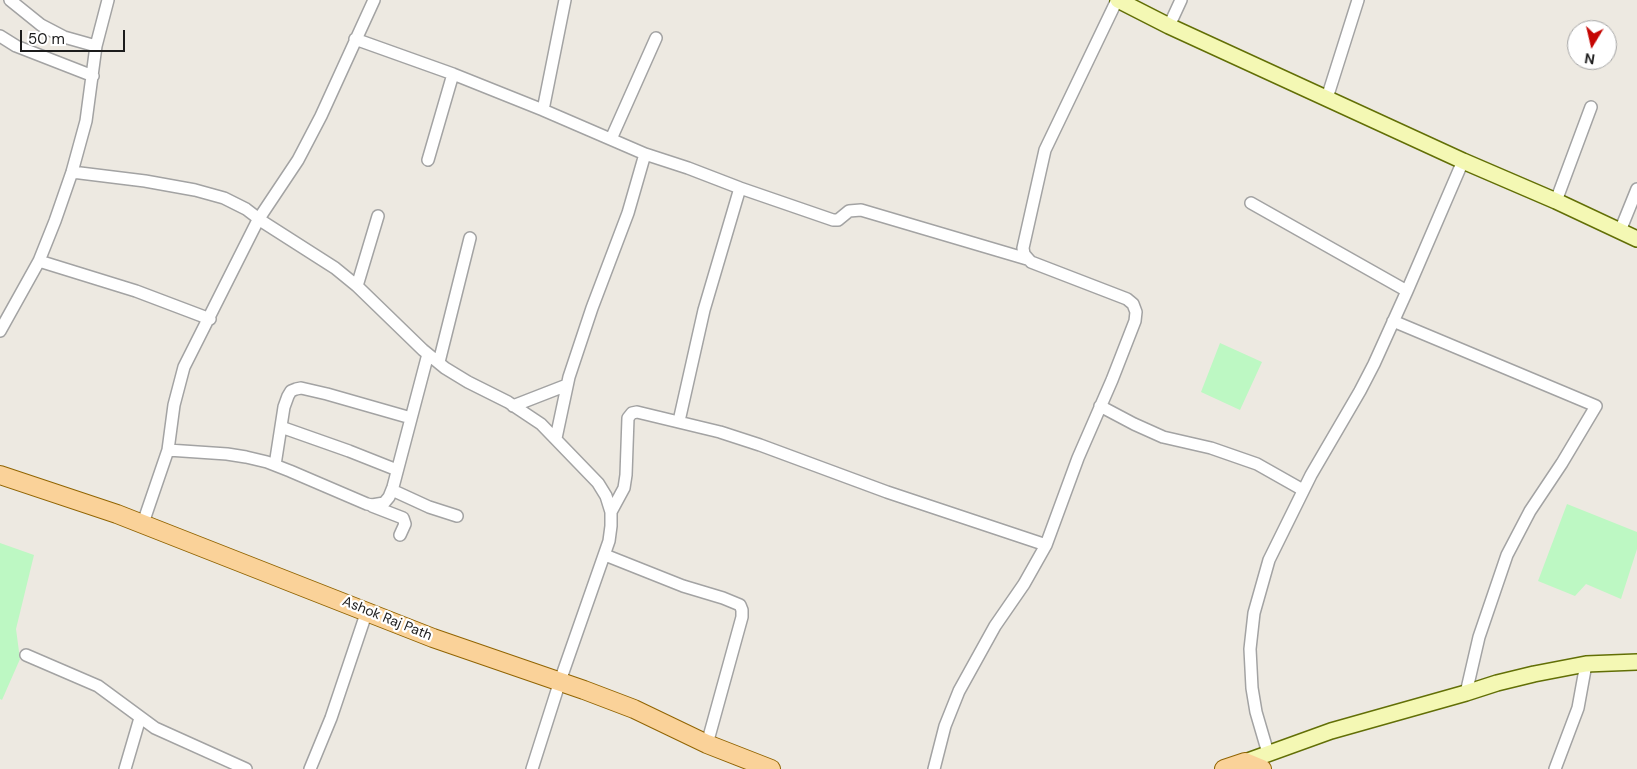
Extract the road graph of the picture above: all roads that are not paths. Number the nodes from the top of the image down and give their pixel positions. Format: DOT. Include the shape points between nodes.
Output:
graph roads {
  1 [pos="10,0"];
  2 [pos="108,0"];
  3 [pos="565,0"];
  4 [pos="1118,0"];
  5 [pos="1181,0"];
  6 [pos="1358,0"];
  7 [pos="371,1"];
  8 [pos="1169,26"];
  9 [pos="0,36"];
  10 [pos="656,38"];
  11 [pos="355,39"];
  12 [pos="96,46"];
  13 [pos="453,74"];
  14 [pos="93,76"];
  15 [pos="1327,98"];
  16 [pos="1590,107"];
  17 [pos="543,110"];
  18 [pos="611,139"];
  19 [pos="645,154"];
  20 [pos="428,160"];
  21 [pos="1462,161"];
  22 [pos="72,172"];
  23 [pos="740,188"];
  24 [pos="1637,189"];
  25 [pos="1556,201"];
  26 [pos="1251,203"];
  27 [pos="378,216"];
  28 [pos="259,219"];
  29 [pos="1620,231"];
  30 [pos="470,238"];
  31 [pos="1637,239"];
  32 [pos="1027,259"];
  33 [pos="39,261"];
  34 [pos="357,286"];
  35 [pos="1407,291"];
  36 [pos="210,319"];
  37 [pos="1393,321"];
  38 [pos="0,332"];
  39 [pos="428,354"];
  40 [pos="439,362"];
  41 [pos="567,385"];
  42 [pos="514,406"];
  43 [pos="1100,406"];
  44 [pos="411,418"];
  45 [pos="679,421"];
  46 [pos="281,427"];
  47 [pos="556,438"];
  48 [pos="168,450"];
  49 [pos="276,466"];
  50 [pos="397,470"];
  51 [pos="0,475"];
  52 [pos="392,490"];
  53 [pos="1303,490"];
  54 [pos="372,505"];
  55 [pos="611,512"];
  56 [pos="458,516"];
  57 [pos="143,523"];
  58 [pos="400,535"];
  59 [pos="1046,545"];
  60 [pos="605,555"];
  61 [pos="367,611"];
  62 [pos="26,655"];
  63 [pos="1637,662"];
  64 [pos="1586,664"];
  65 [pos="560,681"];
  66 [pos="1466,694"];
  67 [pos="140,718"];
  68 [pos="707,744"];
  69 [pos="1265,761"];
  70 [pos="765,768"];
  71 [pos="125,769"];
  72 [pos="246,769"];
  73 [pos="310,769"];
  74 [pos="532,769"];
  75 [pos="934,769"];
  76 [pos="1224,769"];
  77 [pos="1555,769"];
  1 -- 12 [label="street" via="40,25 64,37"];
  2 -- 12 [label="street"];
  3 -- 17 [label="street"];
  4 -- 8 [label="main road"];
  4 -- 32 [label="street" via="1045,150 1024,239"];
  5 -- 8 [label="street"];
  6 -- 15 [label="street"];
  7 -- 11 [label="street"];
  8 -- 15 [label="main road"];
  9 -- 14 [label="street" via="16,46"];
  10 -- 18 [label="street"];
  11 -- 13 [label="street"];
  11 -- 28 [label="street" via="298,160"];
  12 -- 14 [label="street"];
  13 -- 17 [label="street"];
  13 -- 20 [label="street"];
  14 -- 22 [label="street"];
  15 -- 21 [label="main road"];
  16 -- 25 [label="street"];
  17 -- 18 [label="street"];
  18 -- 19 [label="street"];
  19 -- 23 [label="street"];
  19 -- 41 [label="street" via="628,213"];
  21 -- 25 [label="main road"];
  21 -- 35 [label="street"];
  22 -- 28 [label="street" via="213,194 234,202"];
  22 -- 33 [label="street"];
  23 -- 32 [label="street" via="833,220 849,211 861,210"];
  23 -- 45 [label="street" via="704,310"];
  24 -- 29 [label="street"];
  25 -- 29 [label="main road"];
  26 -- 35 [label="street"];
  27 -- 34 [label="street"];
  28 -- 34 [label="street" via="310,250"];
  28 -- 36 [label="street"];
  29 -- 31 [label="main road"];
  30 -- 40 [label="street"];
  32 -- 43 [label="street" via="1119,294 1133,304 1135,321"];
  33 -- 36 [label="street" via="136,291"];
  33 -- 38 [label="street"];
  34 -- 39 [label="street"];
  35 -- 37 [label="street"];
  36 -- 48 [label="street" via="184,367 174,405"];
  37 -- 53 [label="street" via="1360,391"];
  37 -- 66 [label="street" via="1596,406 1530,510 1507,555 1479,636"];
  39 -- 40 [label="street"];
  39 -- 44 [label="street"];
  40 -- 42 [label="street" via="468,382"];
  41 -- 42 [label="street"];
  41 -- 47 [label="street"];
  42 -- 47 [label="street"];
  43 -- 53 [label="street" via="1149,432 1257,464"];
  43 -- 59 [label="street"];
  44 -- 46 [label="street" via="301,388 291,391 288,396"];
  44 -- 50 [label="street"];
  45 -- 55 [label="street" via="637,412 628,418 624,488"];
  45 -- 59 [label="street" via="760,444 887,492"];
  46 -- 49 [label="street"];
  46 -- 50 [label="street"];
  47 -- 55 [label="street" via="598,483"];
  48 -- 49 [label="street" via="246,456"];
  48 -- 57 [label="street"];
  49 -- 54 [label="street"];
  50 -- 52 [label="street"];
  51 -- 57 [label="main road, Ashok Raj Path"];
  52 -- 54 [label="street" via="384,503"];
  52 -- 56 [label="street"];
  53 -- 69 [label="street" via="1269,560 1251,632 1252,688"];
  54 -- 58 [label="street" via="403,518 405,524"];
  55 -- 60 [label="street"];
  57 -- 61 [label="main road, Ashok Raj Path"];
  59 -- 75 [label="street" via="1024,584 994,626 959,690"];
  60 -- 65 [label="street"];
  60 -- 68 [label="street" via="740,605 742,617"];
  61 -- 65 [label="main road, Ashok Raj Path" via="433,638"];
  61 -- 73 [label="street"];
  62 -- 67 [label="street" via="98,686"];
  63 -- 64 [label="main road"];
  64 -- 66 [label="main road" via="1497,683"];
  64 -- 77 [label="street" via="1578,708"];
  65 -- 68 [label="main road, Ashok Raj Path" via="634,709"];
  65 -- 74 [label="street"];
  66 -- 69 [label="main road" via="1331,731"];
  67 -- 71 [label="street"];
  67 -- 72 [label="street" via="155,728"];
  68 -- 70 [label="main road, Ashok Raj Path"];
  69 -- 76 [label="main road" via="1245,762"];
}
